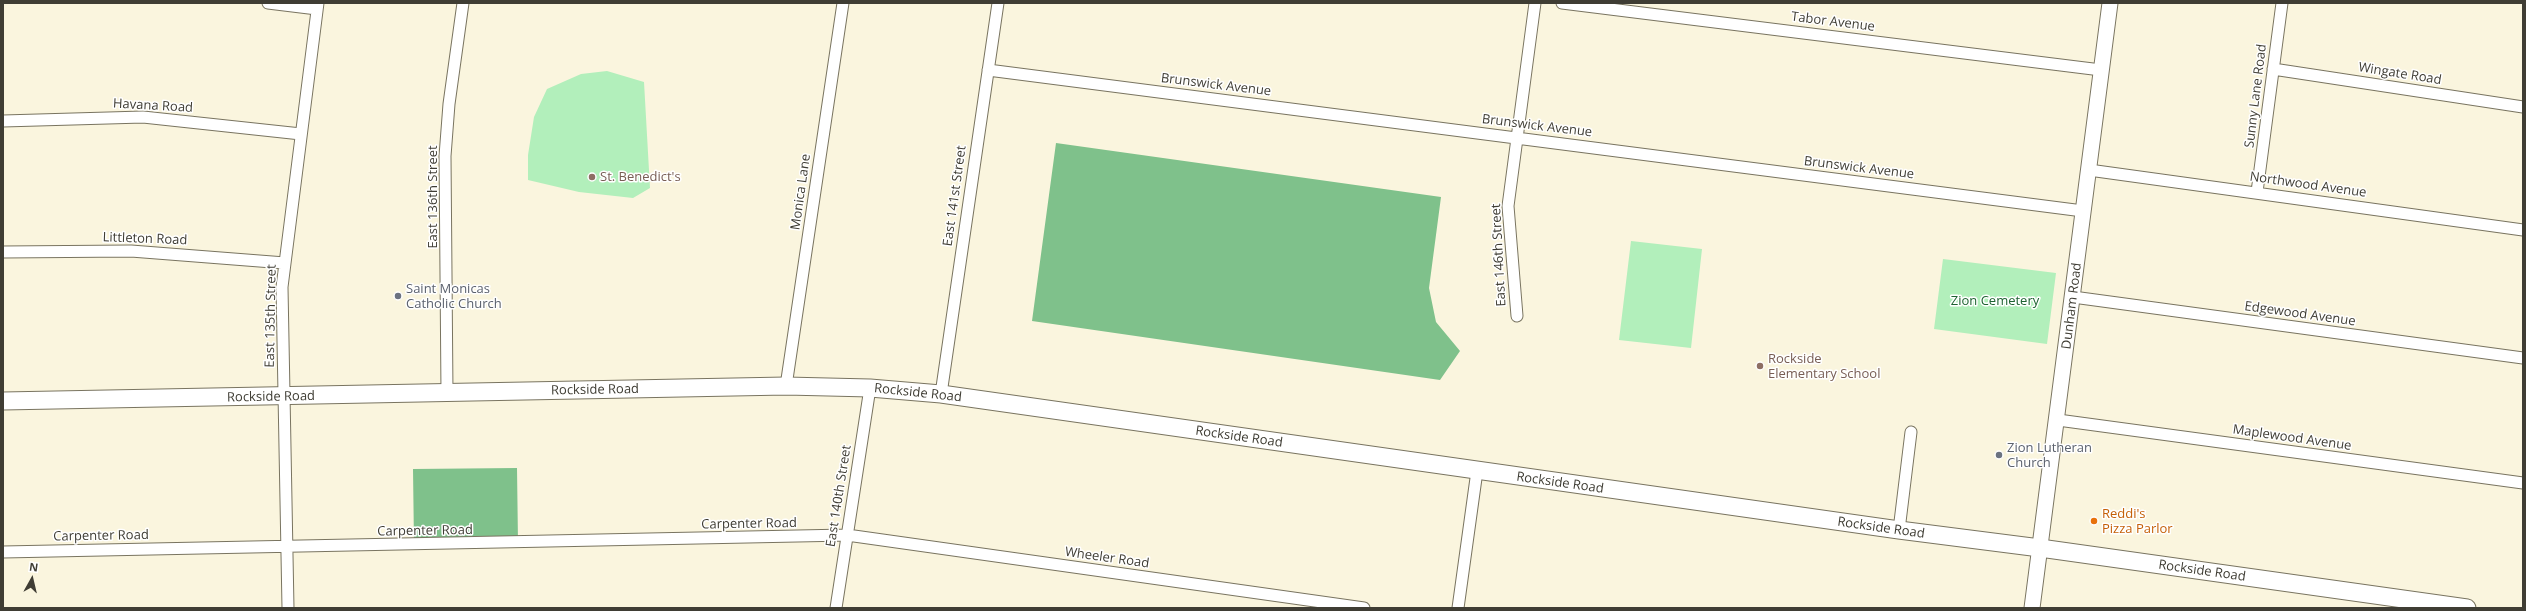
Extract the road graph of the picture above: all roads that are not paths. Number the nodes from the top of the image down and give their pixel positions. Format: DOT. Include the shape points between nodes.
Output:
graph roads {
  1 [pos="268,3"];
  2 [pos="463,3"];
  3 [pos="843,3"];
  4 [pos="998,3"];
  5 [pos="1535,3"];
  6 [pos="1562,3"];
  7 [pos="2110,3"];
  8 [pos="2282,3"];
  9 [pos="317,6"];
  10 [pos="2273,69"];
  11 [pos="988,70"];
  12 [pos="2102,70"];
  13 [pos="2523,107"];
  14 [pos="3,121"];
  15 [pos="301,134"];
  16 [pos="1518,138"];
  17 [pos="2089,170"];
  18 [pos="2257,192"];
  19 [pos="2083,211"];
  20 [pos="2523,230"];
  21 [pos="3,252"];
  22 [pos="285,263"];
  23 [pos="2073,297"];
  24 [pos="1517,316"];
  25 [pos="2523,358"];
  26 [pos="786,386"];
  27 [pos="870,388"];
  28 [pos="447,393"];
  29 [pos="941,394"];
  30 [pos="285,397"];
  31 [pos="3,401"];
  32 [pos="2058,420"];
  33 [pos="1911,432"];
  34 [pos="1477,471"];
  35 [pos="2523,483"];
  36 [pos="1899,530"];
  37 [pos="847,536"];
  38 [pos="287,545"];
  39 [pos="2040,548"];
  40 [pos="3,552"];
  41 [pos="288,608"];
  42 [pos="836,608"];
  43 [pos="1364,608"];
  44 [pos="1458,608"];
  45 [pos="2032,608"];
  46 [pos="2467,608"];
  1 -- 9 [label="street"];
  2 -- 28 [label="street, East 136th Street" via="449,104 445,156"];
  3 -- 26 [label="street, Monica Lane"];
  4 -- 11 [label="street, East 141st Street"];
  5 -- 16 [label="street, East 146th Street"];
  6 -- 12 [label="street, Tabor Avenue"];
  7 -- 12 [label="street, Dunham Road"];
  8 -- 10 [label="street, Sunny Lane Road"];
  9 -- 15 [label="street, East 135th Street"];
  10 -- 13 [label="street, Wingate Road"];
  10 -- 18 [label="street, Sunny Lane Road"];
  11 -- 16 [label="street, Brunswick Avenue"];
  11 -- 29 [label="street, East 141st Street"];
  12 -- 17 [label="street, Dunham Road"];
  14 -- 15 [label="street, Havana Road" via="142,117"];
  15 -- 22 [label="street, East 135th Street"];
  16 -- 19 [label="street, Brunswick Avenue"];
  16 -- 24 [label="street, East 146th Street" via="1508,206"];
  17 -- 18 [label="street, Northwood Avenue"];
  17 -- 19 [label="street, Dunham Road"];
  18 -- 20 [label="street, Northwood Avenue"];
  19 -- 23 [label="street, Dunham Road"];
  21 -- 22 [label="street, Littleton Road" via="131,250"];
  22 -- 30 [label="street, East 135th Street" via="282,318"];
  23 -- 25 [label="street, Edgewood Avenue"];
  23 -- 32 [label="street, Dunham Road"];
  26 -- 27 [label="main road, Rockside Road"];
  26 -- 28 [label="main road, Rockside Road"];
  27 -- 29 [label="main road, Rockside Road"];
  27 -- 37 [label="street, East 140th Street"];
  28 -- 30 [label="main road, Rockside Road"];
  29 -- 34 [label="main road, Rockside Road"];
  30 -- 31 [label="main road, Rockside Road"];
  30 -- 38 [label="street, East 135th Street"];
  32 -- 35 [label="street, Maplewood Avenue"];
  32 -- 39 [label="street, Dunham Road"];
  33 -- 36 [label="street"];
  34 -- 36 [label="main road, Rockside Road"];
  34 -- 44 [label="street"];
  36 -- 39 [label="main road, Rockside Road"];
  37 -- 38 [label="street, Carpenter Road" via="422,545"];
  37 -- 42 [label="street, East 140th Street"];
  37 -- 43 [label="street, Wheeler Road"];
  38 -- 40 [label="street, Carpenter Road"];
  38 -- 41 [label="street, East 135th Street"];
  39 -- 45 [label="street, Dunham Road"];
  39 -- 46 [label="main road, Rockside Road"];
}
